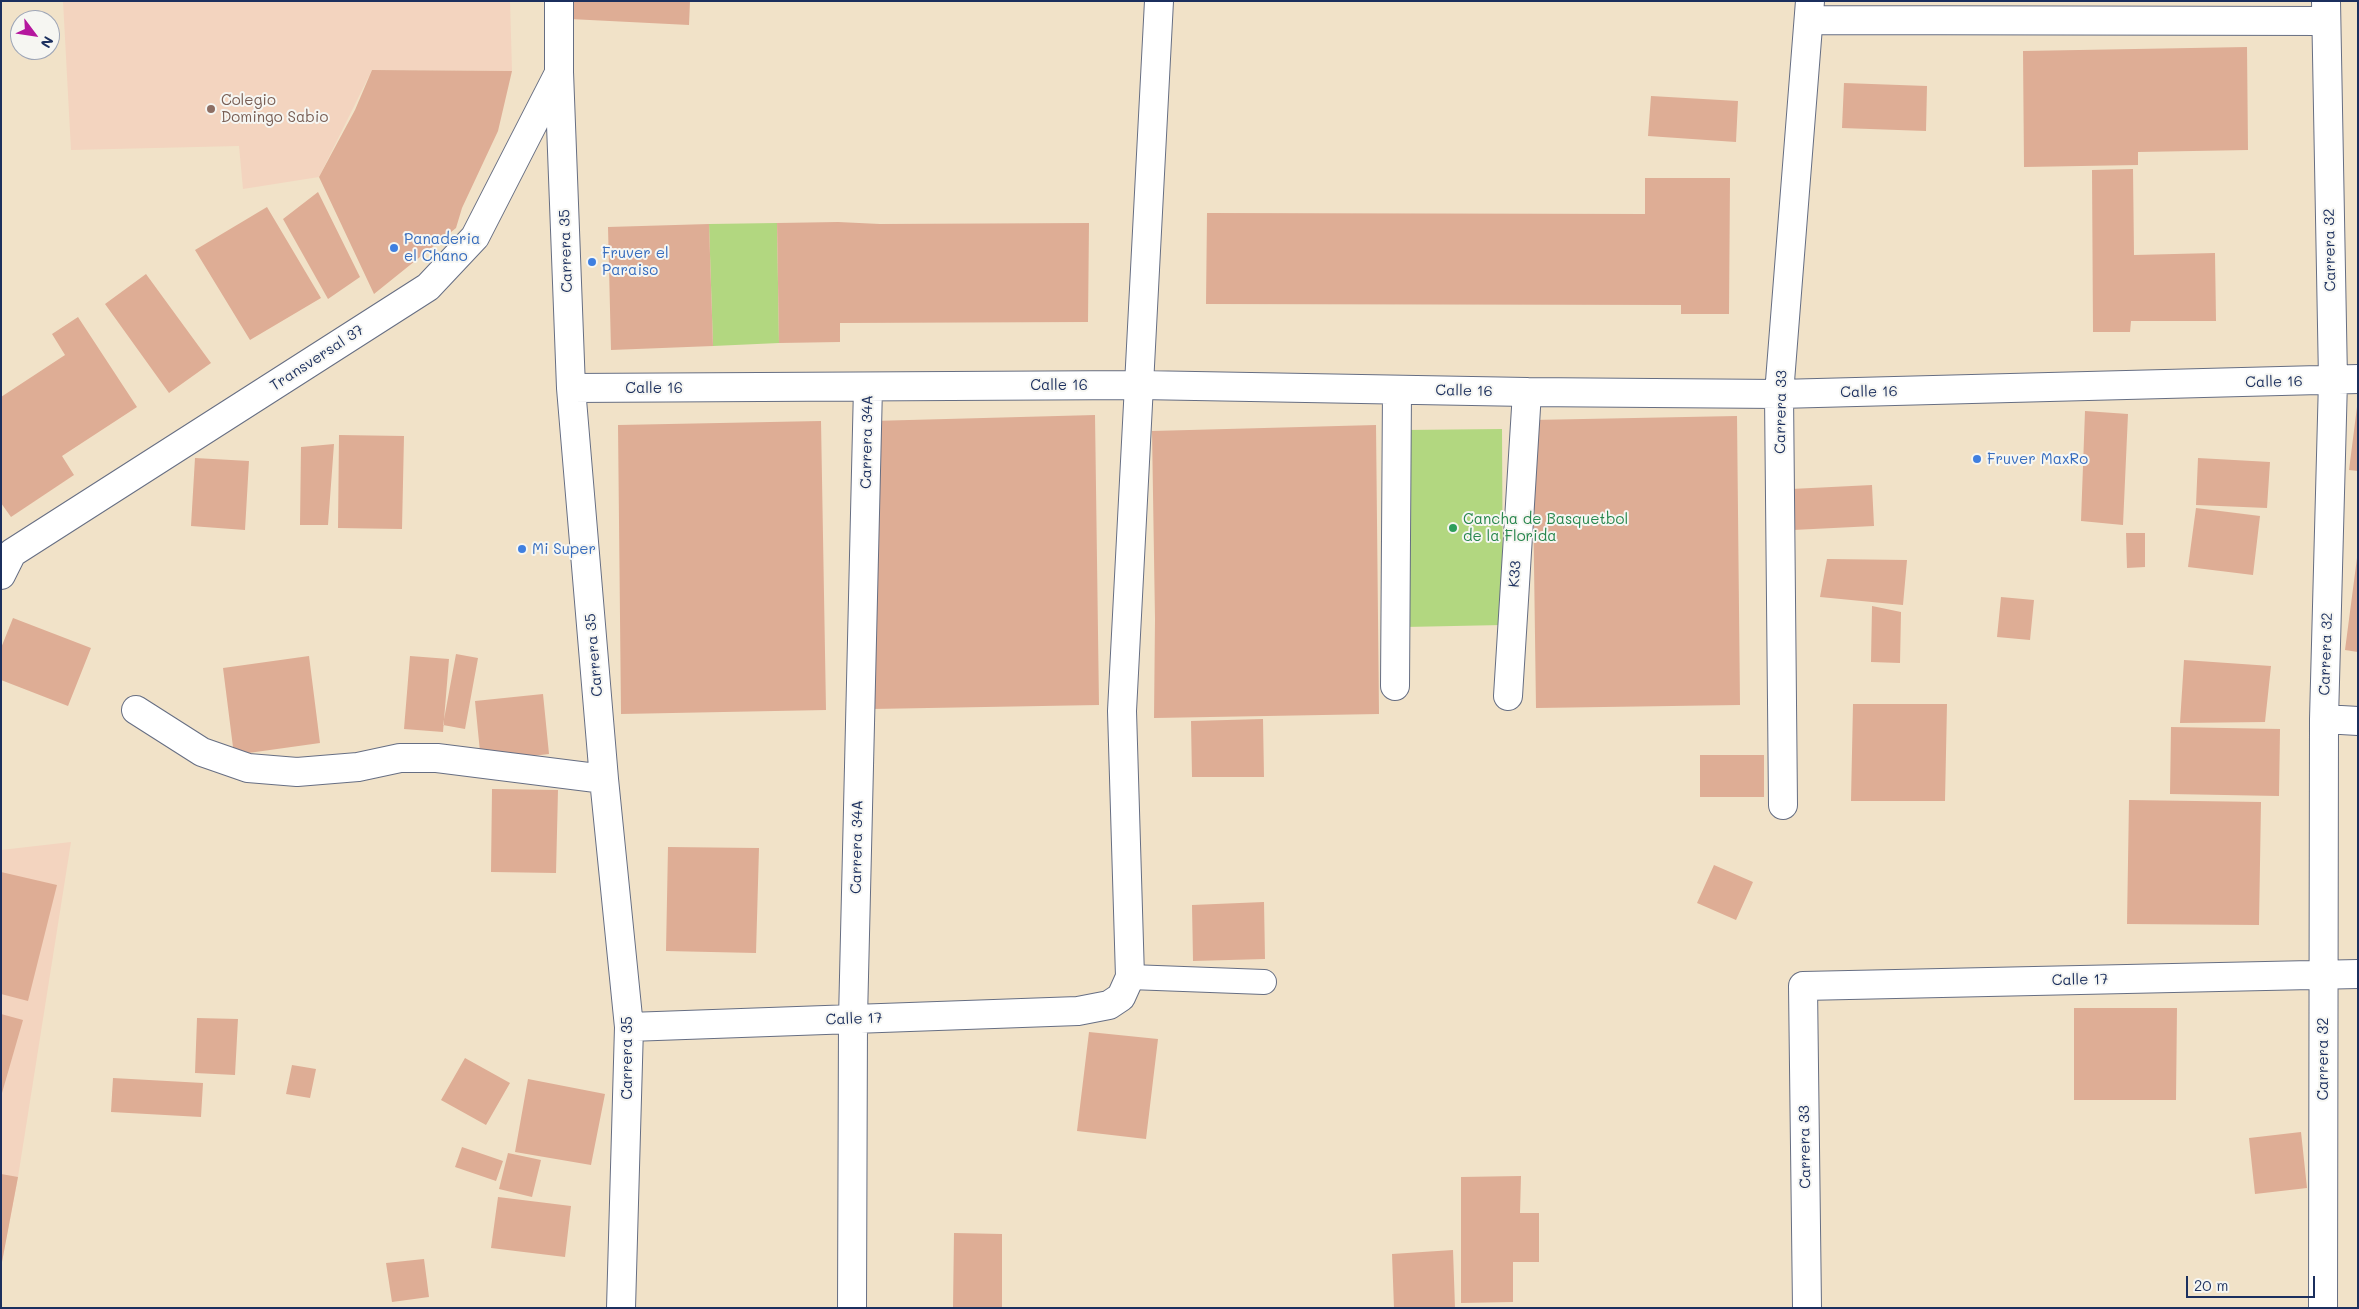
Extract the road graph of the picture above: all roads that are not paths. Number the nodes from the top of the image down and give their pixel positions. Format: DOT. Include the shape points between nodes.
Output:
graph roads {
  1 [pos="559,1"];
  2 [pos="1159,1"];
  3 [pos="1810,11"];
  4 [pos="2326,11"];
  5 [pos="559,72"];
  6 [pos="2345,380"];
  7 [pos="1140,385"];
  8 [pos="868,387"];
  9 [pos="571,388"];
  10 [pos="1397,390"];
  11 [pos="1527,392"];
  12 [pos="1779,394"];
  13 [pos="5,556"];
  14 [pos="1395,686"];
  15 [pos="1508,696"];
  16 [pos="136,710"];
  17 [pos="2324,719"];
  18 [pos="2358,721"];
  19 [pos="604,779"];
  20 [pos="1783,805"];
  21 [pos="2358,974"];
  22 [pos="2323,975"];
  23 [pos="1130,977"];
  24 [pos="1264,982"];
  25 [pos="1802,986"];
  26 [pos="853,1019"];
  27 [pos="629,1027"];
  28 [pos="621,1308"];
  29 [pos="852,1308"];
  30 [pos="1807,1308"];
  31 [pos="2323,1308"];
  1 -- 5 [label="street, Carrera 35"];
  2 -- 7 [label="street"];
  3 -- 4 [label="street"];
  3 -- 12 [label="street, Carrera 33"];
  4 -- 6 [label="street, Carrera 32"];
  5 -- 9 [label="street, Carrera 35"];
  5 -- 13 [label="street, Transversal 37" via="475,237 428,287"];
  6 -- 12 [label="street, Calle 16"];
  6 -- 17 [label="street, Carrera 32"];
  7 -- 8 [label="street, Calle 16"];
  7 -- 10 [label="street, Calle 16"];
  7 -- 23 [label="street" via="1122,711"];
  8 -- 9 [label="street, Calle 16"];
  8 -- 26 [label="street, Carrera 34A"];
  9 -- 19 [label="street, Carrera 35"];
  10 -- 11 [label="street, Calle 16"];
  10 -- 14 [label="street"];
  11 -- 12 [label="street, Calle 16"];
  11 -- 15 [label="street, K33"];
  12 -- 20 [label="street, Carrera 33"];
  16 -- 19 [label="street" via="202,752 248,768 297,772 358,767 400,758 437,758"];
  17 -- 18 [label="street"];
  17 -- 22 [label="street, Carrera 32"];
  19 -- 27 [label="street, Carrera 35"];
  21 -- 22 [label="street, Calle 17"];
  22 -- 25 [label="street, Calle 17"];
  22 -- 31 [label="street, Carrera 32"];
  23 -- 24 [label="lane"];
  23 -- 26 [label="street, Calle 17" via="1121,998 1109,1005 1078,1011"];
  25 -- 30 [label="street, Carrera 33"];
  26 -- 27 [label="street, Calle 17"];
  26 -- 29 [label="street, Carrera 34A"];
  27 -- 28 [label="street, Carrera 35"];
}
